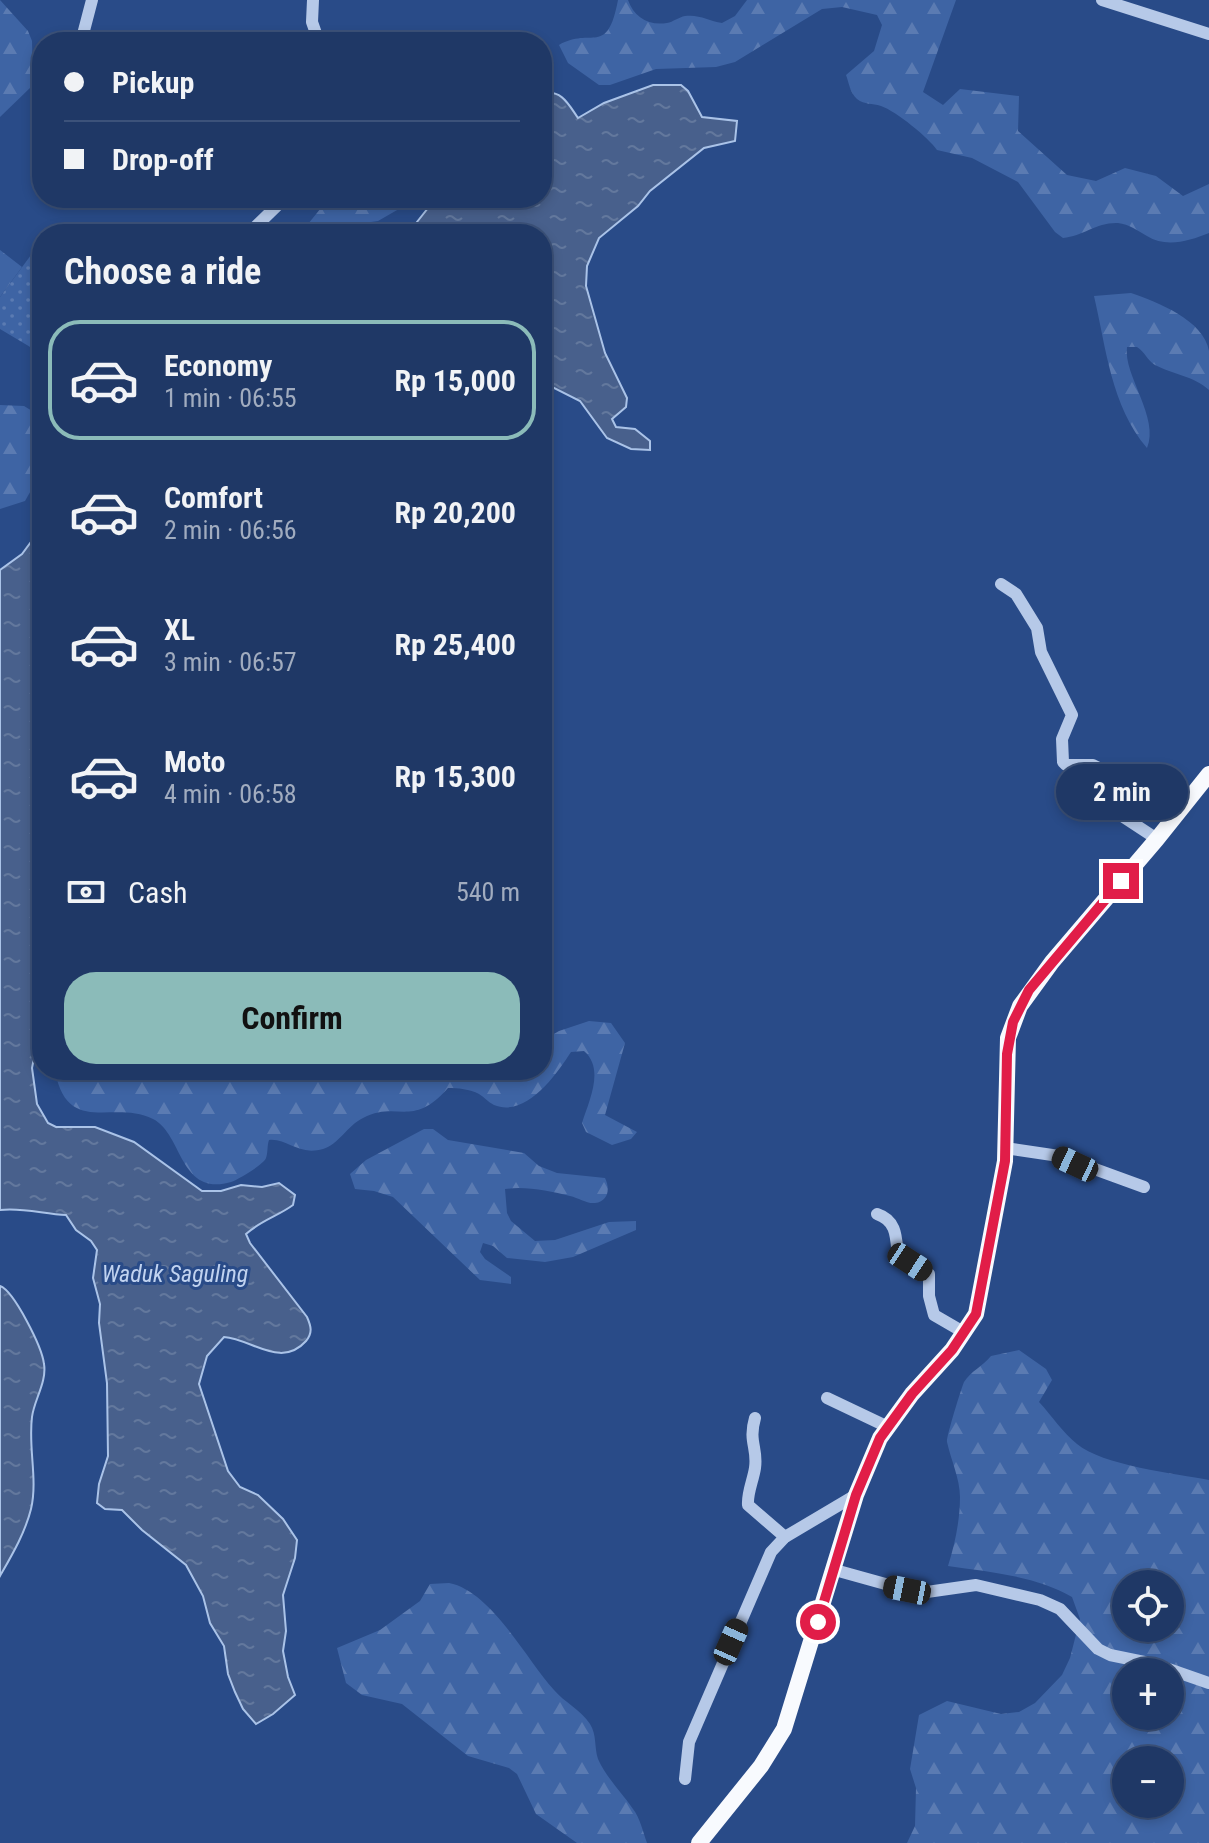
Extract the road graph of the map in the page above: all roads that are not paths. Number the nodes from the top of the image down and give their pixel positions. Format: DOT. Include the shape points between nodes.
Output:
graph roads {
  1 [pos="92,0"];
  2 [pos="313,0"];
  3 [pos="1102,0"];
  4 [pos="84,32"];
  5 [pos="316,32"];
  6 [pos="1209,34"];
  7 [pos="275,208"];
  8 [pos="258,224"];
  9 [pos="1001,584"];
  10 [pos="1209,774"];
  11 [pos="1157,839"];
  12 [pos="1005,1148"];
  13 [pos="1144,1187"];
  14 [pos="877,1214"];
  15 [pos="965,1333"];
  16 [pos="827,1398"];
  17 [pos="755,1418"];
  18 [pos="888,1427"];
  19 [pos="856,1495"];
  20 [pos="785,1537"];
  21 [pos="835,1570"];
  22 [pos="1209,1683"];
  23 [pos="685,1779"];
  24 [pos="699,1843"];
  1 -- 4 [label="street"];
  2 -- 5 [label="street"];
  3 -- 6 [label="street"];
  7 -- 8 [label="street"];
  9 -- 11 [label="street" via="1016,594 1037,628 1041,652 1072,715 1062,739 1063,762 1099,768 1122,816"];
  10 -- 11 [label="main road"];
  11 -- 12 [label="main road" via="1020,1006 1008,1038"];
  12 -- 13 [label="street" via="1059,1156"];
  12 -- 15 [label="main road" via="979,1305"];
  14 -- 15 [label="street" via="893,1224 898,1258 929,1274 934,1315"];
  15 -- 18 [label="main road"];
  16 -- 18 [label="street"];
  17 -- 20 [label="street" via="751,1441 756,1463 748,1505"];
  18 -- 19 [label="main road"];
  19 -- 20 [label="street"];
  19 -- 21 [label="main road"];
  20 -- 23 [label="street" via="771,1552 695,1727"];
  21 -- 22 [label="street" via="907,1590 976,1585 1040,1600 1060,1609 1088,1642 1110,1655"];
  21 -- 24 [label="main road" via="784,1729"];
}
